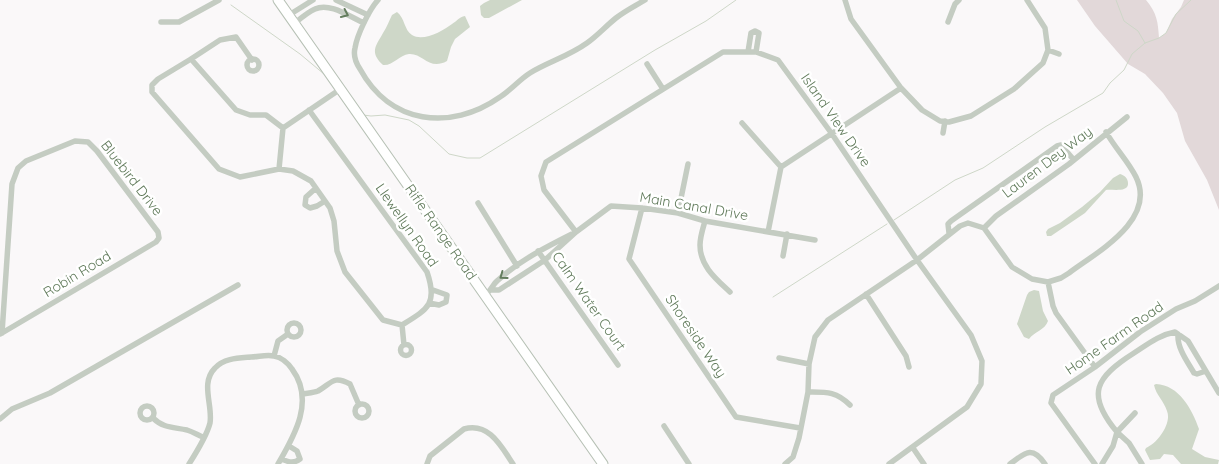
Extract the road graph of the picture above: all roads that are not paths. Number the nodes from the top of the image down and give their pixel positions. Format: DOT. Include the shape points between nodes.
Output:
graph roads {
  1 [pos="219,0"];
  2 [pos="278,0"];
  3 [pos="313,0"];
  4 [pos="336,0"];
  5 [pos="378,0"];
  6 [pos="645,0"];
  7 [pos="845,0"];
  8 [pos="959,0"];
  9 [pos="1027,0"];
  10 [pos="368,15"];
  11 [pos="292,19"];
  12 [pos="161,22"];
  13 [pos="948,22"];
  14 [pos="364,23"];
  15 [pos="1048,50"];
  16 [pos="748,52"];
  17 [pos="756,52"];
  18 [pos="1060,54"];
  19 [pos="191,60"];
  20 [pos="252,60"];
  21 [pos="648,64"];
  22 [pos="901,88"];
  23 [pos="663,89"];
  24 [pos="339,90"];
  25 [pos="309,110"];
  26 [pos="1127,117"];
  27 [pos="945,121"];
  28 [pos="742,123"];
  29 [pos="283,128"];
  30 [pos="1106,132"];
  31 [pos="943,133"];
  32 [pos="832,134"];
  33 [pos="1074,160"];
  34 [pos="688,164"];
  35 [pos="781,167"];
  36 [pos="279,169"];
  37 [pos="316,188"];
  38 [pos="325,201"];
  39 [pos="478,203"];
  40 [pos="642,208"];
  41 [pos="678,213"];
  42 [pos="705,221"];
  43 [pos="984,228"];
  44 [pos="158,232"];
  45 [pos="576,232"];
  46 [pos="768,232"];
  47 [pos="949,233"];
  48 [pos="787,234"];
  49 [pos="815,240"];
  50 [pos="538,251"];
  51 [pos="783,256"];
  52 [pos="545,260"];
  53 [pos="917,260"];
  54 [pos="517,266"];
  55 [pos="1048,282"];
  56 [pos="238,285"];
  57 [pos="1219,286"];
  58 [pos="433,290"];
  59 [pos="489,292"];
  60 [pos="730,292"];
  61 [pos="866,294"];
  62 [pos="429,303"];
  63 [pos="402,324"];
  64 [pos="1,334"];
  65 [pos="288,334"];
  66 [pos="1178,334"];
  67 [pos="404,345"];
  68 [pos="274,356"];
  69 [pos="779,358"];
  70 [pos="809,364"];
  71 [pos="618,365"];
  72 [pos="909,367"];
  73 [pos="1095,367"];
  74 [pos="1206,371"];
  75 [pos="808,392"];
  76 [pos="1219,393"];
  77 [pos="302,394"];
  78 [pos="359,405"];
  79 [pos="850,405"];
  80 [pos="1135,413"];
  81 [pos="152,418"];
  82 [pos="0,419"];
  83 [pos="664,426"];
  84 [pos="800,428"];
  85 [pos="1117,432"];
  86 [pos="203,437"];
  87 [pos="289,446"];
  88 [pos="913,448"];
  89 [pos="280,461"];
  90 [pos="189,464"];
  91 [pos="428,464"];
  92 [pos="513,464"];
  93 [pos="603,464"];
  94 [pos="689,464"];
  95 [pos="785,464"];
  96 [pos="889,464"];
  97 [pos="924,464"];
  98 [pos="1010,464"];
  99 [pos="1045,464"];
  100 [pos="1095,464"];
  101 [pos="1102,464"];
  102 [pos="1142,464"];
  1 -- 12 [label="street" via="179,22"];
  2 -- 11 [label="main road, Rifle Range Road"];
  3 -- 11 [label="street"];
  4 -- 10 [label="street"];
  5 -- 10 [label="street"];
  6 -- 14 [label="street" via="617,17 587,43 524,77 500,98 450,118 427,118 405,113 385,101 365,80 355,61 355,48"];
  7 -- 22 [label="street" via="850,19"];
  8 -- 13 [label="street"];
  9 -- 15 [label="street" via="1045,28"];
  10 -- 14 [label="street"];
  11 -- 14 [label="street, one-way" via="322,7"];
  11 -- 24 [label="main road, Rifle Range Road"];
  15 -- 18 [label="street"];
  15 -- 27 [label="street" via="1043,64 1014,89 971,116"];
  16 -- 17 [label="street, Island View Drive"];
  16 -- 17 [label="street" via="751,33 755,30 759,33"];
  16 -- 23 [label="street, Island View Drive" via="723,52"];
  17 -- 32 [label="street, Island View Drive" via="778,60"];
  19 -- 20 [label="street" via="220,40 236,38"];
  19 -- 29 [label="street" via="236,110 250,115 266,115"];
  19 -- 36 [label="street" via="158,79 152,85 152,92 219,169 240,177"];
  21 -- 23 [label="street"];
  22 -- 27 [label="street" via="922,110"];
  22 -- 32 [label="street"];
  23 -- 45 [label="street, Island View Drive" via="546,162 541,176 544,190"];
  24 -- 25 [label="street"];
  24 -- 59 [label="main road, Rifle Range Road"];
  25 -- 29 [label="street"];
  25 -- 58 [label="street, Llewellyn Road" via="427,272"];
  26 -- 30 [label="street, Lauren Dey Way"];
  27 -- 31 [label="street"];
  28 -- 35 [label="street"];
  29 -- 36 [label="street"];
  30 -- 33 [label="street, Lauren Dey Way"];
  30 -- 55 [label="street" via="1140,189 1135,216 1121,234 1062,278"];
  32 -- 35 [label="street"];
  32 -- 53 [label="street, Island View Drive"];
  33 -- 43 [label="street, Lauren Dey Way"];
  33 -- 47 [label="street" via="1061,145 1057,146 951,221"];
  34 -- 41 [label="street"];
  35 -- 46 [label="street"];
  36 -- 37 [label="street" via="293,171 311,181"];
  37 -- 38 [label="street"];
  37 -- 38 [label="street" via="306,197 305,205 310,208"];
  38 -- 63 [label="street" via="334,221 337,251 345,272 382,320"];
  39 -- 54 [label="street"];
  40 -- 41 [label="street, Main Canal Drive"];
  40 -- 45 [label="street, Main Canal Drive" via="611,206"];
  40 -- 84 [label="street, Shoreside Way" via="629,259 736,417"];
  41 -- 42 [label="street, Main Canal Drive"];
  42 -- 46 [label="street, Main Canal Drive"];
  42 -- 60 [label="street" via="700,245 703,262 714,278"];
  43 -- 47 [label="street" via="968,223"];
  43 -- 55 [label="street" via="1012,266 1032,279"];
  44 -- 64 [label="street, Robin Road" via="156,242"];
  44 -- 64 [label="street, Bluebird Drive" via="88,142 75,141 26,160 18,168 12,184"];
  45 -- 50 [label="street, Main Canal Drive"];
  45 -- 52 [label="street, Main Canal Drive"];
  46 -- 48 [label="street, Main Canal Drive"];
  47 -- 53 [label="street"];
  48 -- 49 [label="street, Main Canal Drive"];
  48 -- 51 [label="street"];
  50 -- 52 [label="street, Calm Water Court"];
  50 -- 54 [label="street, Main Canal Drive"];
  52 -- 59 [label="street, Main Canal Drive" via="499,290"];
  52 -- 71 [label="street, Calm Water Court"];
  53 -- 61 [label="street"];
  53 -- 88 [label="street, Island View Drive" via="970,335 982,367 981,384 967,407"];
  54 -- 59 [label="street, Main Canal Drive, one-way" via="494,282"];
  55 -- 73 [label="street" via="1056,313"];
  56 -- 82 [label="street" via="50,394 12,409"];
  57 -- 73 [label="street, Home Farm Road" via="1140,332"];
  58 -- 62 [label="street, Llewellyn Road"];
  58 -- 62 [label="street" via="447,295 446,302 439,305"];
  59 -- 93 [label="main road, Rifle Range Road"];
  61 -- 70 [label="street" via="828,320 815,337"];
  61 -- 72 [label="street" via="906,356"];
  62 -- 63 [label="street"];
  63 -- 67 [label="street"];
  65 -- 68 [label="street" via="278,341"];
  66 -- 74 [label="street" via="1188,341"];
  66 -- 74 [label="street" via="1179,347 1194,373"];
  66 -- 85 [label="street" via="1163,335 1113,366 1102,378 1098,390 1101,408"];
  68 -- 77 [label="street" via="287,362 296,375"];
  68 -- 86 [label="street" via="234,358 216,366 207,389 210,423"];
  69 -- 70 [label="street"];
  70 -- 75 [label="street"];
  73 -- 100 [label="street, Home Farm Road" via="1051,399"];
  74 -- 76 [label="street"];
  75 -- 79 [label="street" via="841,396"];
  75 -- 84 [label="street"];
  77 -- 78 [label="street" via="316,392 332,380 342,380 350,384"];
  77 -- 87 [label="street" via="300,415"];
  80 -- 85 [label="street"];
  81 -- 86 [label="street" via="160,425 189,430"];
  83 -- 94 [label="street"];
  84 -- 95 [label="street" via="793,457"];
  85 -- 101 [label="street"];
  85 -- 102 [label="street" via="1129,443"];
  86 -- 90 [label="street"];
  87 -- 89 [label="street"];
  87 -- 89 [label="street" via="297,451 300,459"];
  88 -- 96 [label="street, Island View Drive"];
  88 -- 97 [label="street"];
  91 -- 92 [label="street" via="430,456 470,427 486,430 492,435"];
  98 -- 99 [label="street" via="1032,452"];
}
